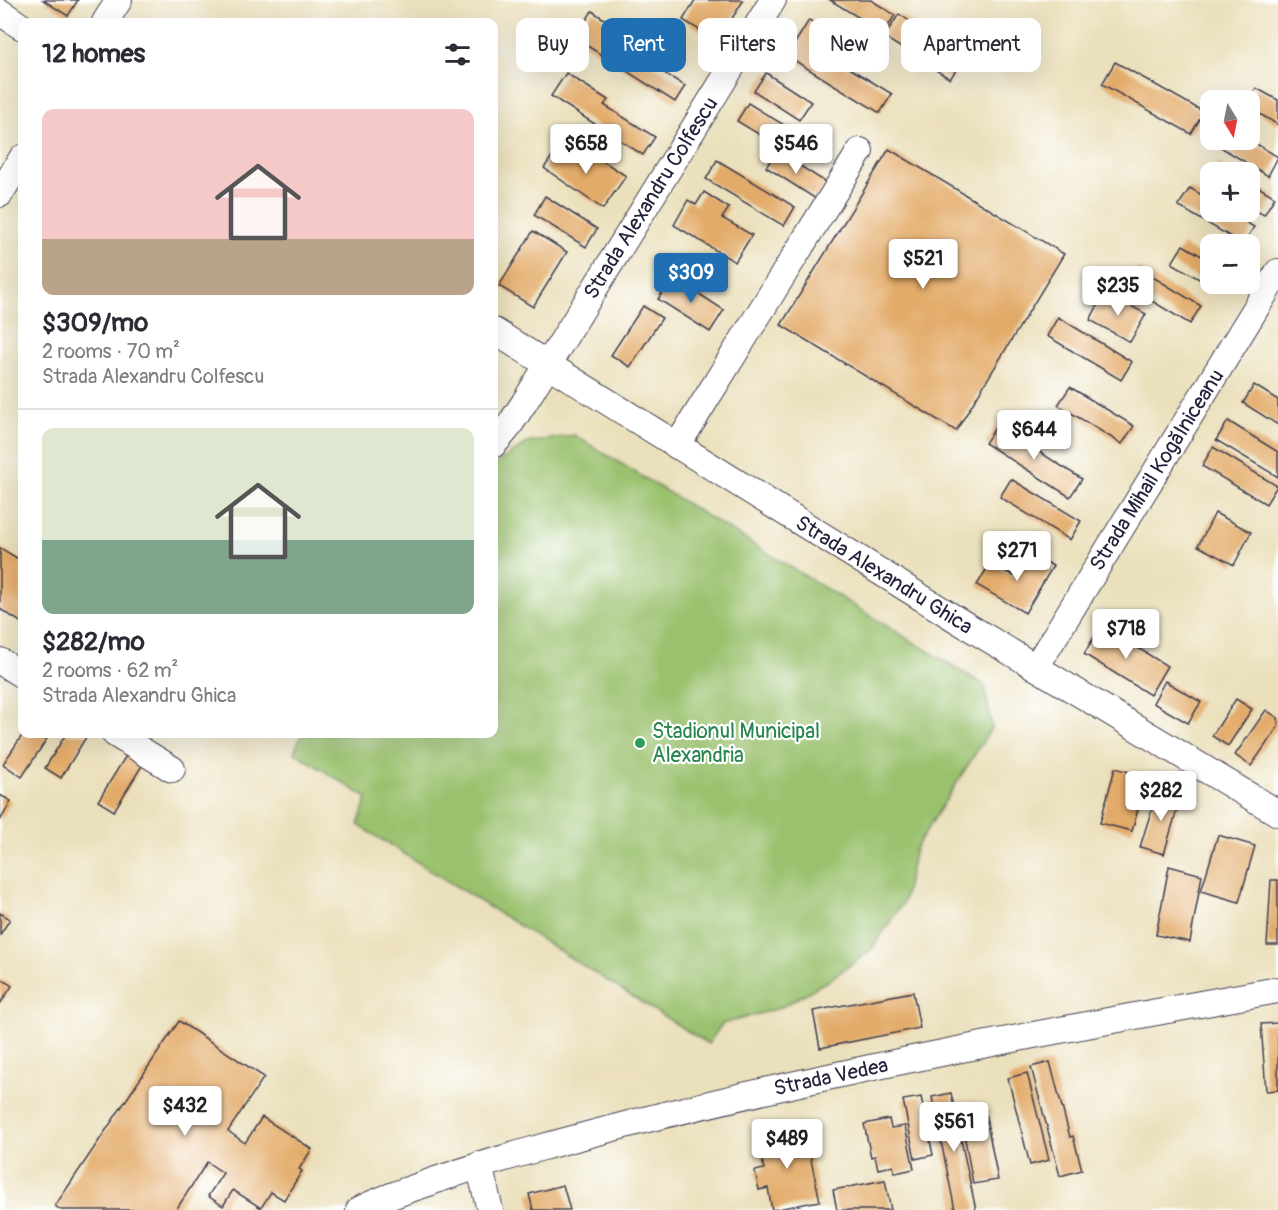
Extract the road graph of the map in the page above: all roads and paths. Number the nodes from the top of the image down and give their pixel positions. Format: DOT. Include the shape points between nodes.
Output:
graph roads {
  1 [pos="119,0"];
  2 [pos="773,0"];
  3 [pos="0,12"];
  4 [pos="108,18"];
  5 [pos="18,24"];
  6 [pos="860,151"];
  7 [pos="18,165"];
  8 [pos="0,194"];
  9 [pos="1278,272"];
  10 [pos="498,334"];
  11 [pos="547,366"];
  12 [pos="498,439"];
  13 [pos="677,446"];
  14 [pos="0,661"];
  15 [pos="1036,667"];
  16 [pos="18,672"];
  17 [pos="122,738"];
  18 [pos="172,769"];
  19 [pos="1278,813"];
  20 [pos="1278,990"];
  21 [pos="479,1166"];
  22 [pos="359,1210"];
  23 [pos="490,1210"];
  1 -- 4 [label="street"];
  2 -- 11 [label="street, Strada Alexandru Colfescu"];
  3 -- 5 [label="street"];
  6 -- 13 [label="street"];
  7 -- 8 [label="street"];
  9 -- 15 [label="street, Strada Mihail Kogălniceanu"];
  10 -- 11 [label="street, Strada Alexandru Ghica"];
  11 -- 12 [label="street, Strada Alexandru Colfescu"];
  11 -- 13 [label="street, Strada Alexandru Ghica"];
  13 -- 15 [label="street, Strada Alexandru Ghica"];
  14 -- 16 [label="street"];
  15 -- 19 [label="street, Strada Alexandru Ghica"];
  17 -- 18 [label="street"];
  20 -- 21 [label="street, Strada Vedea" via="1055,1030 793,1084"];
  21 -- 22 [label="street, Strada Vedea"];
  21 -- 23 [label="street"];
}
